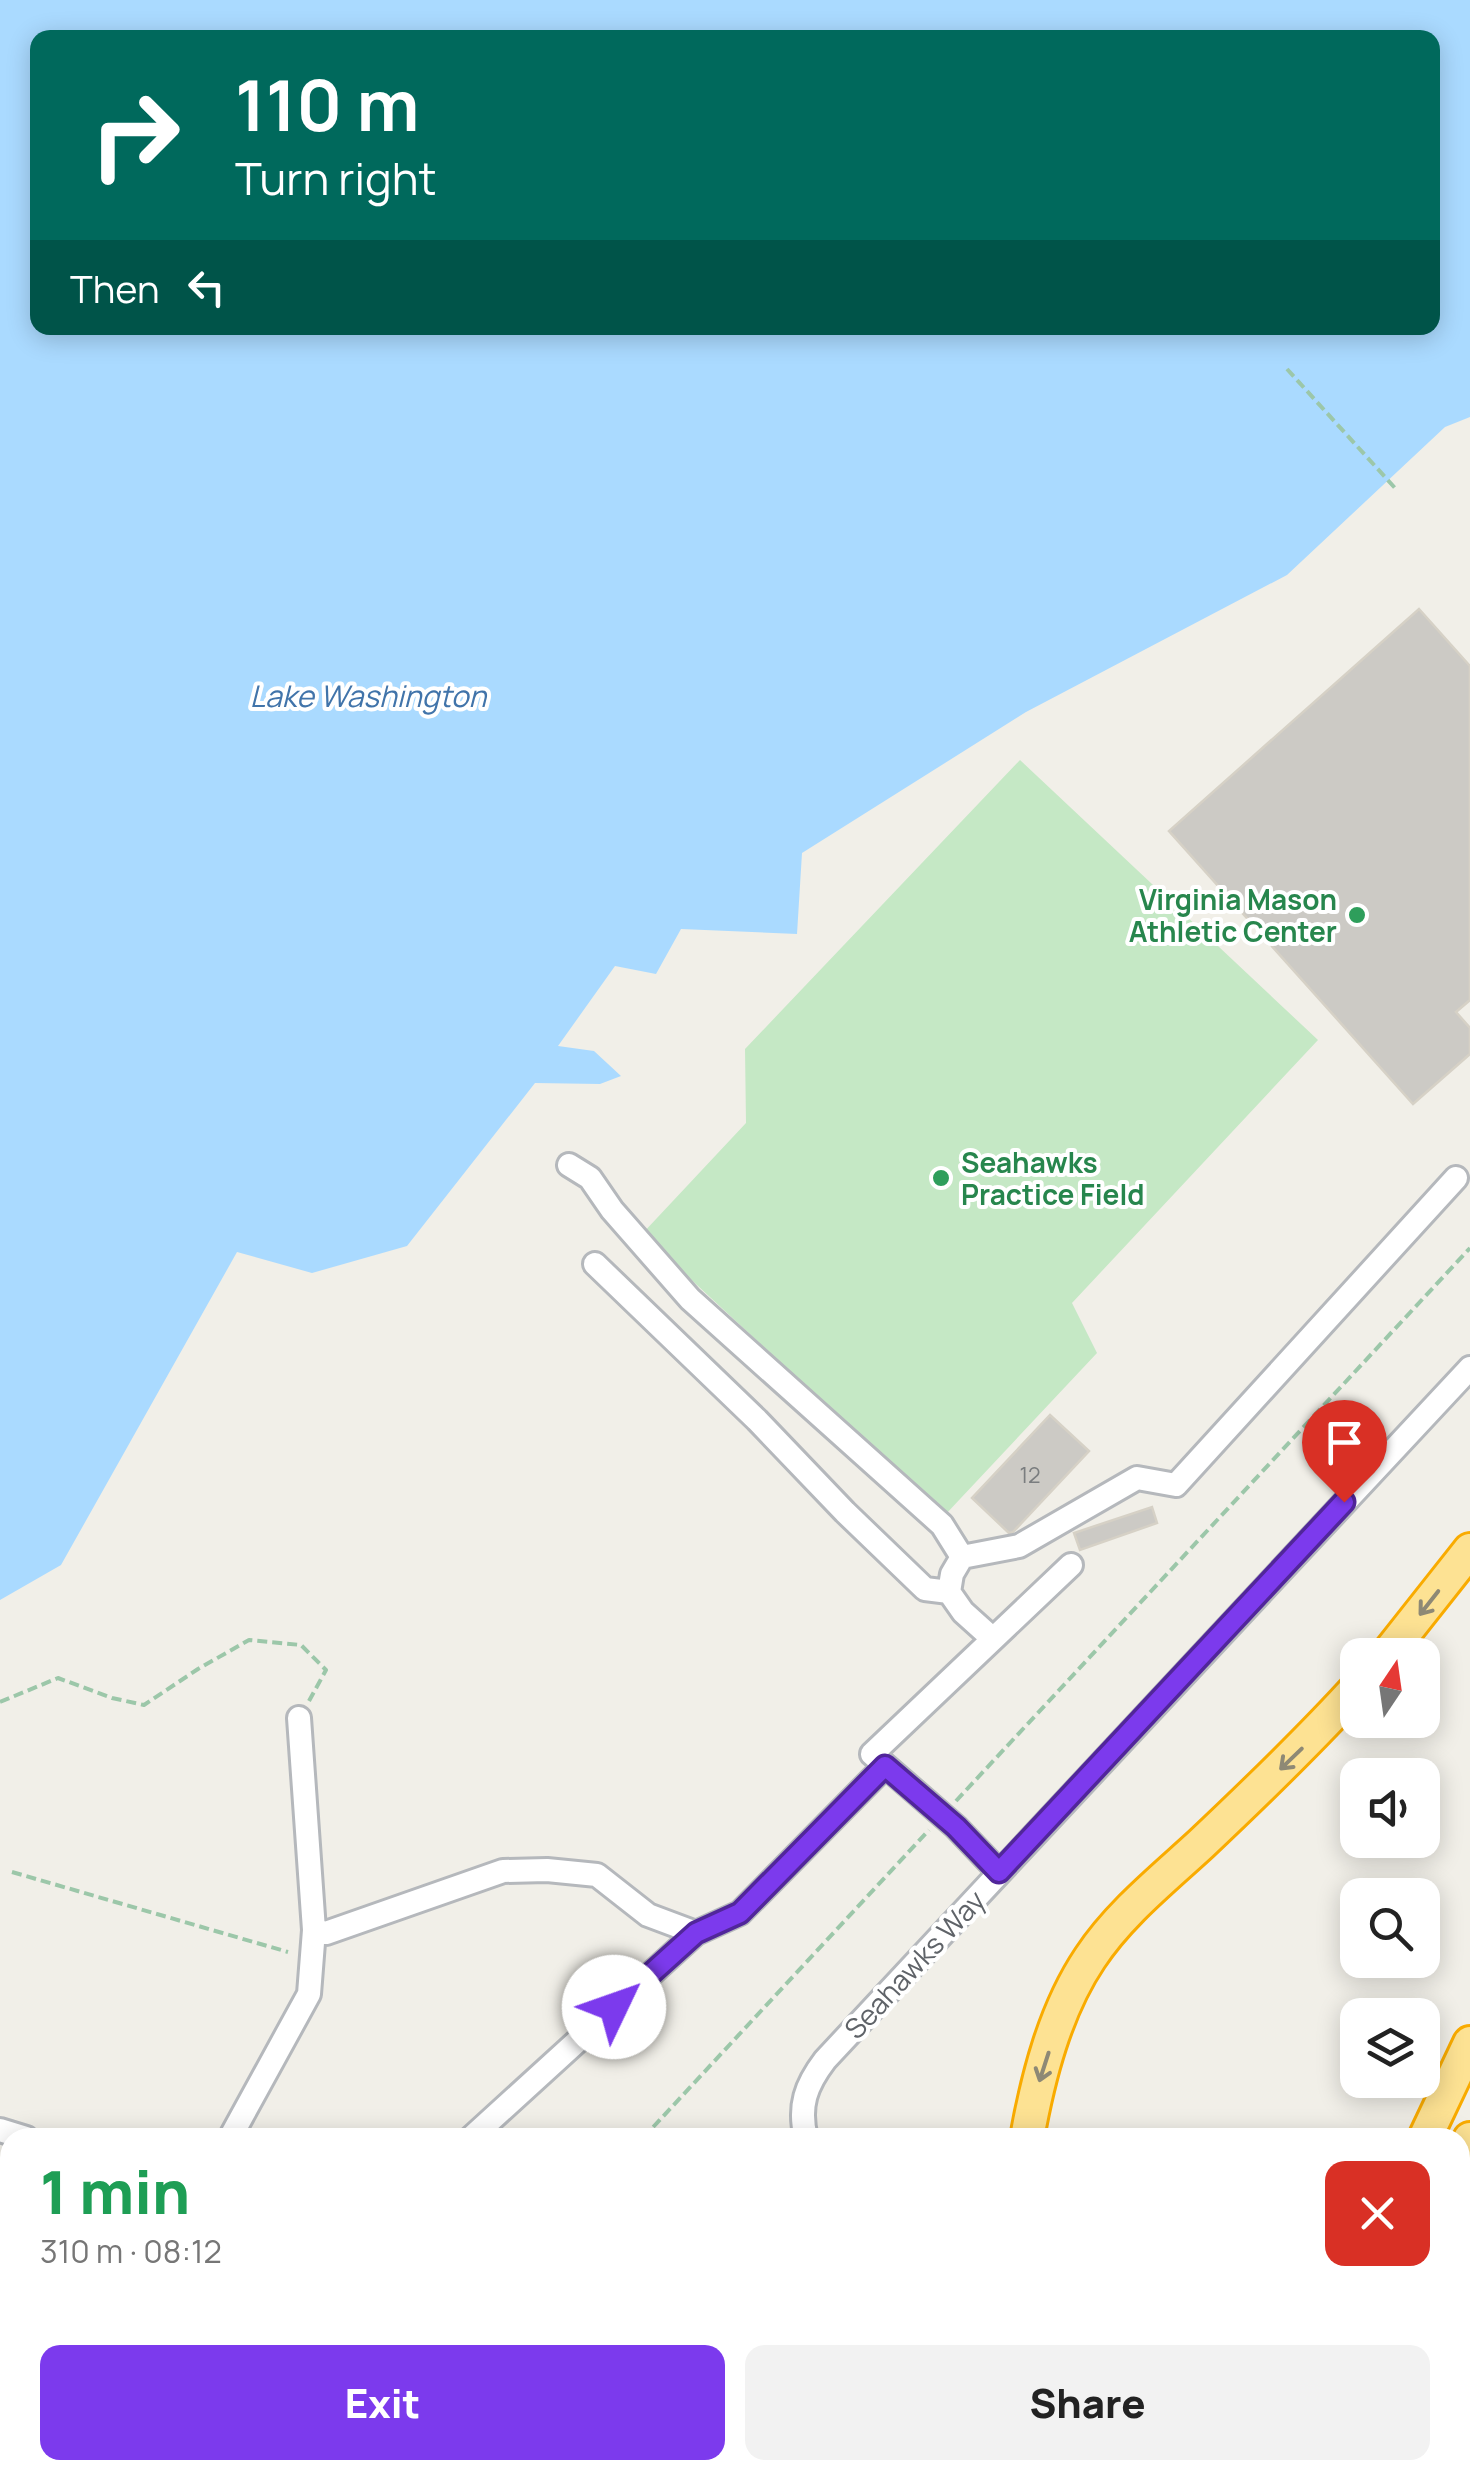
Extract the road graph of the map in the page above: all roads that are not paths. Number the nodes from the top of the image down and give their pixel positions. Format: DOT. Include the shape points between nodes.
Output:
graph roads {
  1 [pos="568,1165"];
  2 [pos="1456,1178"];
  3 [pos="595,1264"];
  4 [pos="1470,1368"];
  5 [pos="1470,1550"];
  6 [pos="962,1557"];
  7 [pos="1071,1565"];
  8 [pos="949,1592"];
  9 [pos="1400,1638"];
  10 [pos="993,1639"];
  11 [pos="1340,1707"];
  12 [pos="300,1718"];
  13 [pos="885,1766"];
  14 [pos="999,1872"];
  15 [pos="314,1930"];
  16 [pos="696,1933"];
  17 [pos="1470,2043"];
  18 [pos="241,2128"];
  19 [pos="482,2128"];
  20 [pos="805,2128"];
  21 [pos="1029,2128"];
  22 [pos="1430,2128"];
  1 -- 6 [label="street" via="590,1178 690,1299 942,1525"];
  2 -- 6 [label="street" via="1176,1485 1137,1478 1019,1546"];
  3 -- 8 [label="street" via="925,1589"];
  4 -- 14 [label="street, Seahawks Way"];
  5 -- 9 [label="highway, one-way"];
  6 -- 8 [label="street"];
  7 -- 10 [label="street"];
  8 -- 10 [label="street"];
  10 -- 13 [label="street" via="872,1754"];
  11 -- 21 [label="highway, one-way" via="1132,1908 1090,1958 1050,2048"];
  12 -- 15 [label="street"];
  13 -- 14 [label="street"];
  13 -- 16 [label="street" via="740,1913"];
  14 -- 20 [label="street, Seahawks Way" via="813,2076 804,2093"];
  15 -- 16 [label="street" via="326,1933 503,1870 548,1870 597,1875 648,1915"];
  15 -- 18 [label="street" via="309,1994"];
  16 -- 19 [label="street"];
  17 -- 22 [label="highway"];
}
